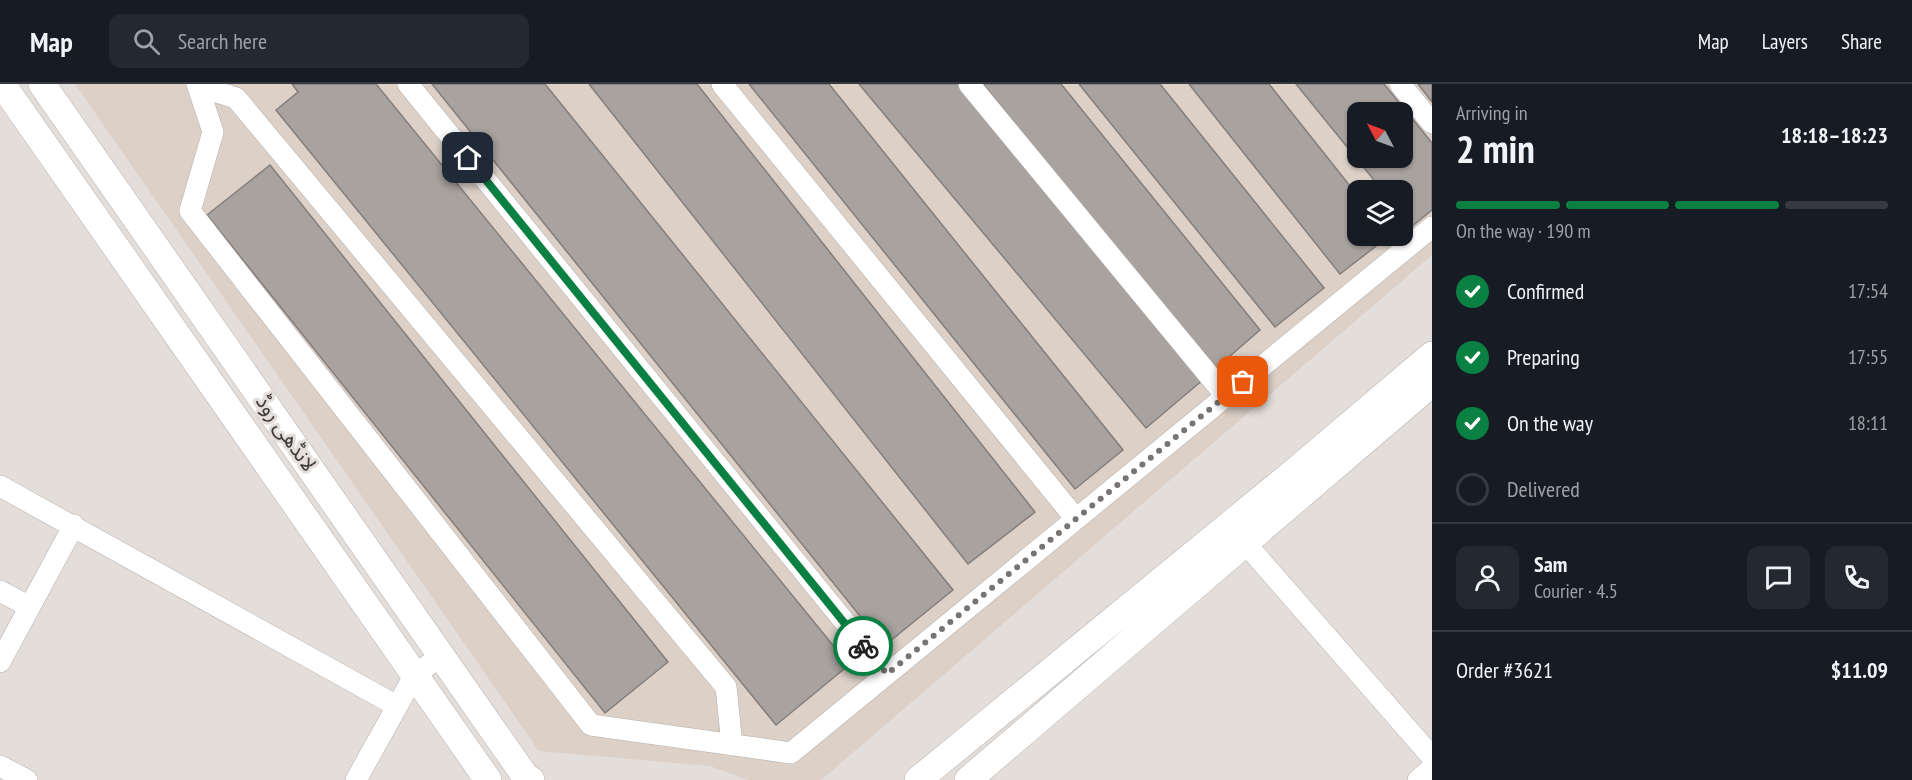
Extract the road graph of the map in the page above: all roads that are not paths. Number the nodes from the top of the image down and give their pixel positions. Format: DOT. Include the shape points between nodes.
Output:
graph roads {
  1 [pos="2,84"];
  2 [pos="42,84"];
  3 [pos="408,84"];
  4 [pos="722,84"];
  5 [pos="969,84"];
  6 [pos="1400,84"];
  7 [pos="197,85"];
  8 [pos="233,91"];
  9 [pos="1432,123"];
  10 [pos="1432,227"];
  11 [pos="216,333"];
  12 [pos="188,351"];
  13 [pos="1432,355"];
  14 [pos="1431,386"];
  15 [pos="1226,396"];
  16 [pos="0,486"];
  17 [pos="1076,519"];
  18 [pos="74,525"];
  19 [pos="1246,544"];
  20 [pos="0,591"];
  21 [pos="30,608"];
  22 [pos="441,656"];
  23 [pos="0,662"];
  24 [pos="887,674"];
  25 [pos="414,676"];
  26 [pos="397,706"];
  27 [pos="732,745"];
  28 [pos="1432,757"];
  29 [pos="0,766"];
  30 [pos="1432,768"];
  31 [pos="27,780"];
  32 [pos="356,780"];
  33 [pos="488,780"];
  34 [pos="531,780"];
  35 [pos="918,780"];
  36 [pos="968,780"];
  37 [pos="1418,780"];
  1 -- 12 [label="main road, لانڈھی روڈ"];
  2 -- 11 [label="main road, لانڈھی روڈ"];
  3 -- 24 [label="street"];
  4 -- 17 [label="street"];
  5 -- 15 [label="street"];
  6 -- 9 [label="street"];
  7 -- 8 [label="street"];
  7 -- 27 [label="street" via="213,132 190,211 591,725"];
  8 -- 27 [label="street" via="726,687"];
  10 -- 15 [label="street"];
  11 -- 12 [label="main road"];
  11 -- 22 [label="main road, لانڈھی روڈ"];
  12 -- 25 [label="main road, لانڈھی روڈ"];
  13 -- 35 [label="main road"];
  14 -- 19 [label="main road"];
  15 -- 17 [label="street"];
  16 -- 18 [label="street"];
  17 -- 24 [label="street"];
  18 -- 21 [label="street"];
  18 -- 26 [label="street"];
  19 -- 28 [label="street"];
  19 -- 36 [label="main road"];
  20 -- 21 [label="street"];
  21 -- 23 [label="street"];
  22 -- 25 [label="street"];
  22 -- 34 [label="main road, لانڈھی روڈ"];
  24 -- 27 [label="street" via="791,753"];
  25 -- 26 [label="street"];
  25 -- 33 [label="main road, لانڈھی روڈ"];
  26 -- 32 [label="street"];
  29 -- 31 [label="street"];
  30 -- 37 [label="street"];
}
